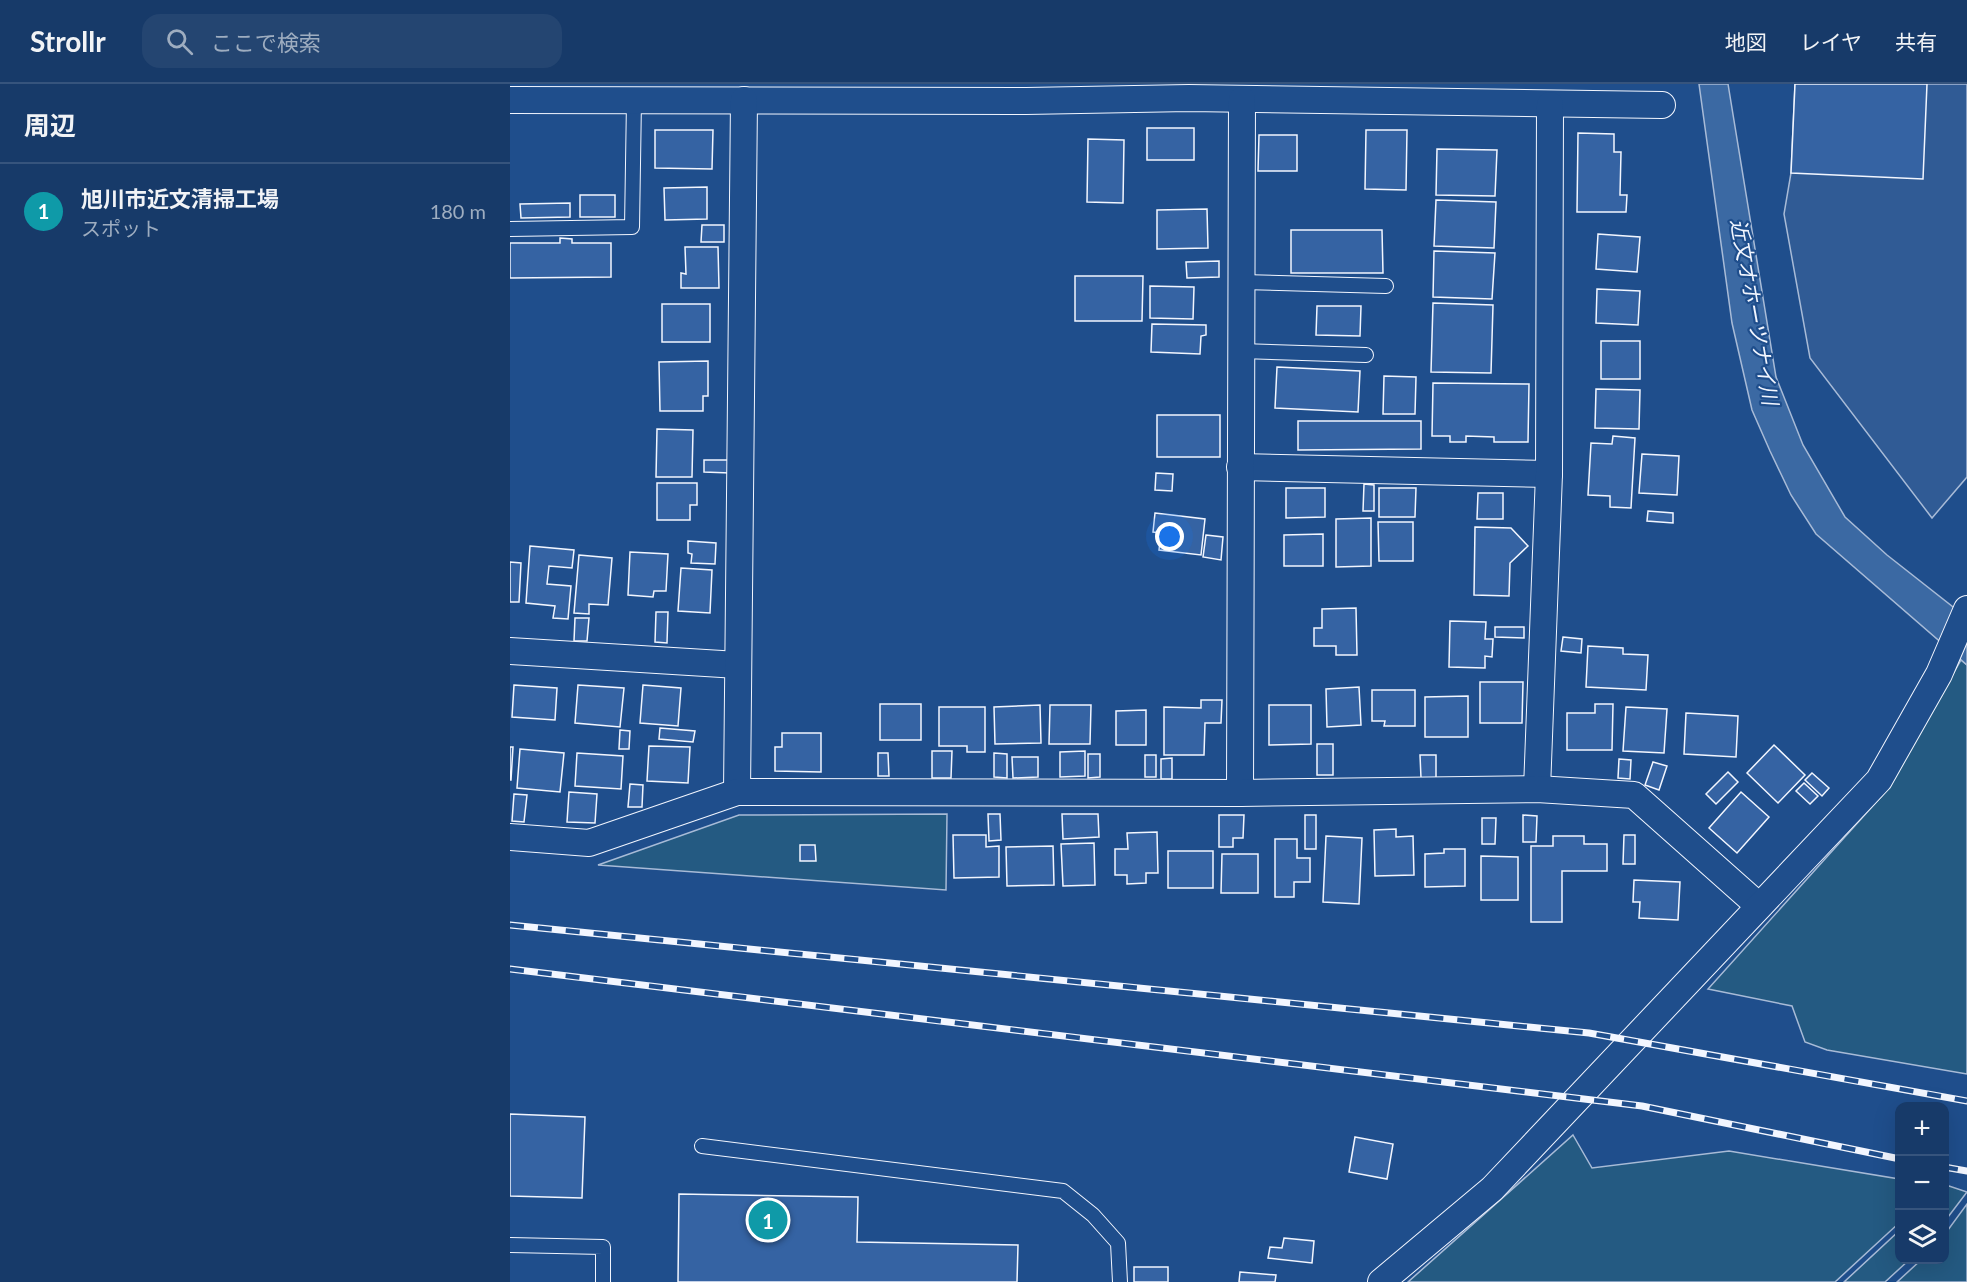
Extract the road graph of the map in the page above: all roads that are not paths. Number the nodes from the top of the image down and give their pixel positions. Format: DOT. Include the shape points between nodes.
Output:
graph roads {
  1 [pos="1189,91"];
  2 [pos="642,95"];
  3 [pos="510,100"];
  4 [pos="744,100"];
  5 [pos="1242,100"];
  6 [pos="1550,105"];
  7 [pos="1662,105"];
  8 [pos="510,229"];
  9 [pos="1242,282"];
  10 [pos="1386,286"];
  11 [pos="1241,351"];
  12 [pos="1366,355"];
  13 [pos="1240,467"];
  14 [pos="1549,474"];
  15 [pos="1967,609"];
  16 [pos="510,651"];
  17 [pos="738,665"];
  18 [pos="1537,789"];
  19 [pos="737,792"];
  20 [pos="1240,793"];
  21 [pos="510,837"];
  22 [pos="1759,906"];
  23 [pos="702,1146"];
  24 [pos="510,1245"];
  25 [pos="603,1282"];
  26 [pos="1120,1282"];
  27 [pos="1381,1282"];
  1 -- 4 [label="street" via="1026,101"];
  1 -- 5 [label="street"];
  2 -- 3 [label="street"];
  2 -- 4 [label="street"];
  2 -- 8 [label="lane" via="632,227"];
  4 -- 17 [label="street"];
  5 -- 6 [label="street"];
  5 -- 9 [label="street"];
  6 -- 7 [label="street"];
  6 -- 14 [label="street"];
  9 -- 10 [label="lane"];
  9 -- 11 [label="street"];
  11 -- 12 [label="lane"];
  11 -- 13 [label="street"];
  13 -- 14 [label="street"];
  13 -- 20 [label="street"];
  14 -- 18 [label="street"];
  15 -- 22 [label="street" via="1939,674 1879,780"];
  16 -- 17 [label="street"];
  17 -- 19 [label="street"];
  18 -- 20 [label="street"];
  18 -- 22 [label="street" via="1634,795"];
  19 -- 20 [label="street"];
  19 -- 21 [label="street" via="589,843"];
  22 -- 27 [label="street" via="1492,1189"];
  23 -- 26 [label="lane" via="1063,1191 1093,1215 1118,1243"];
  24 -- 25 [label="lane" via="603,1247"];
}
